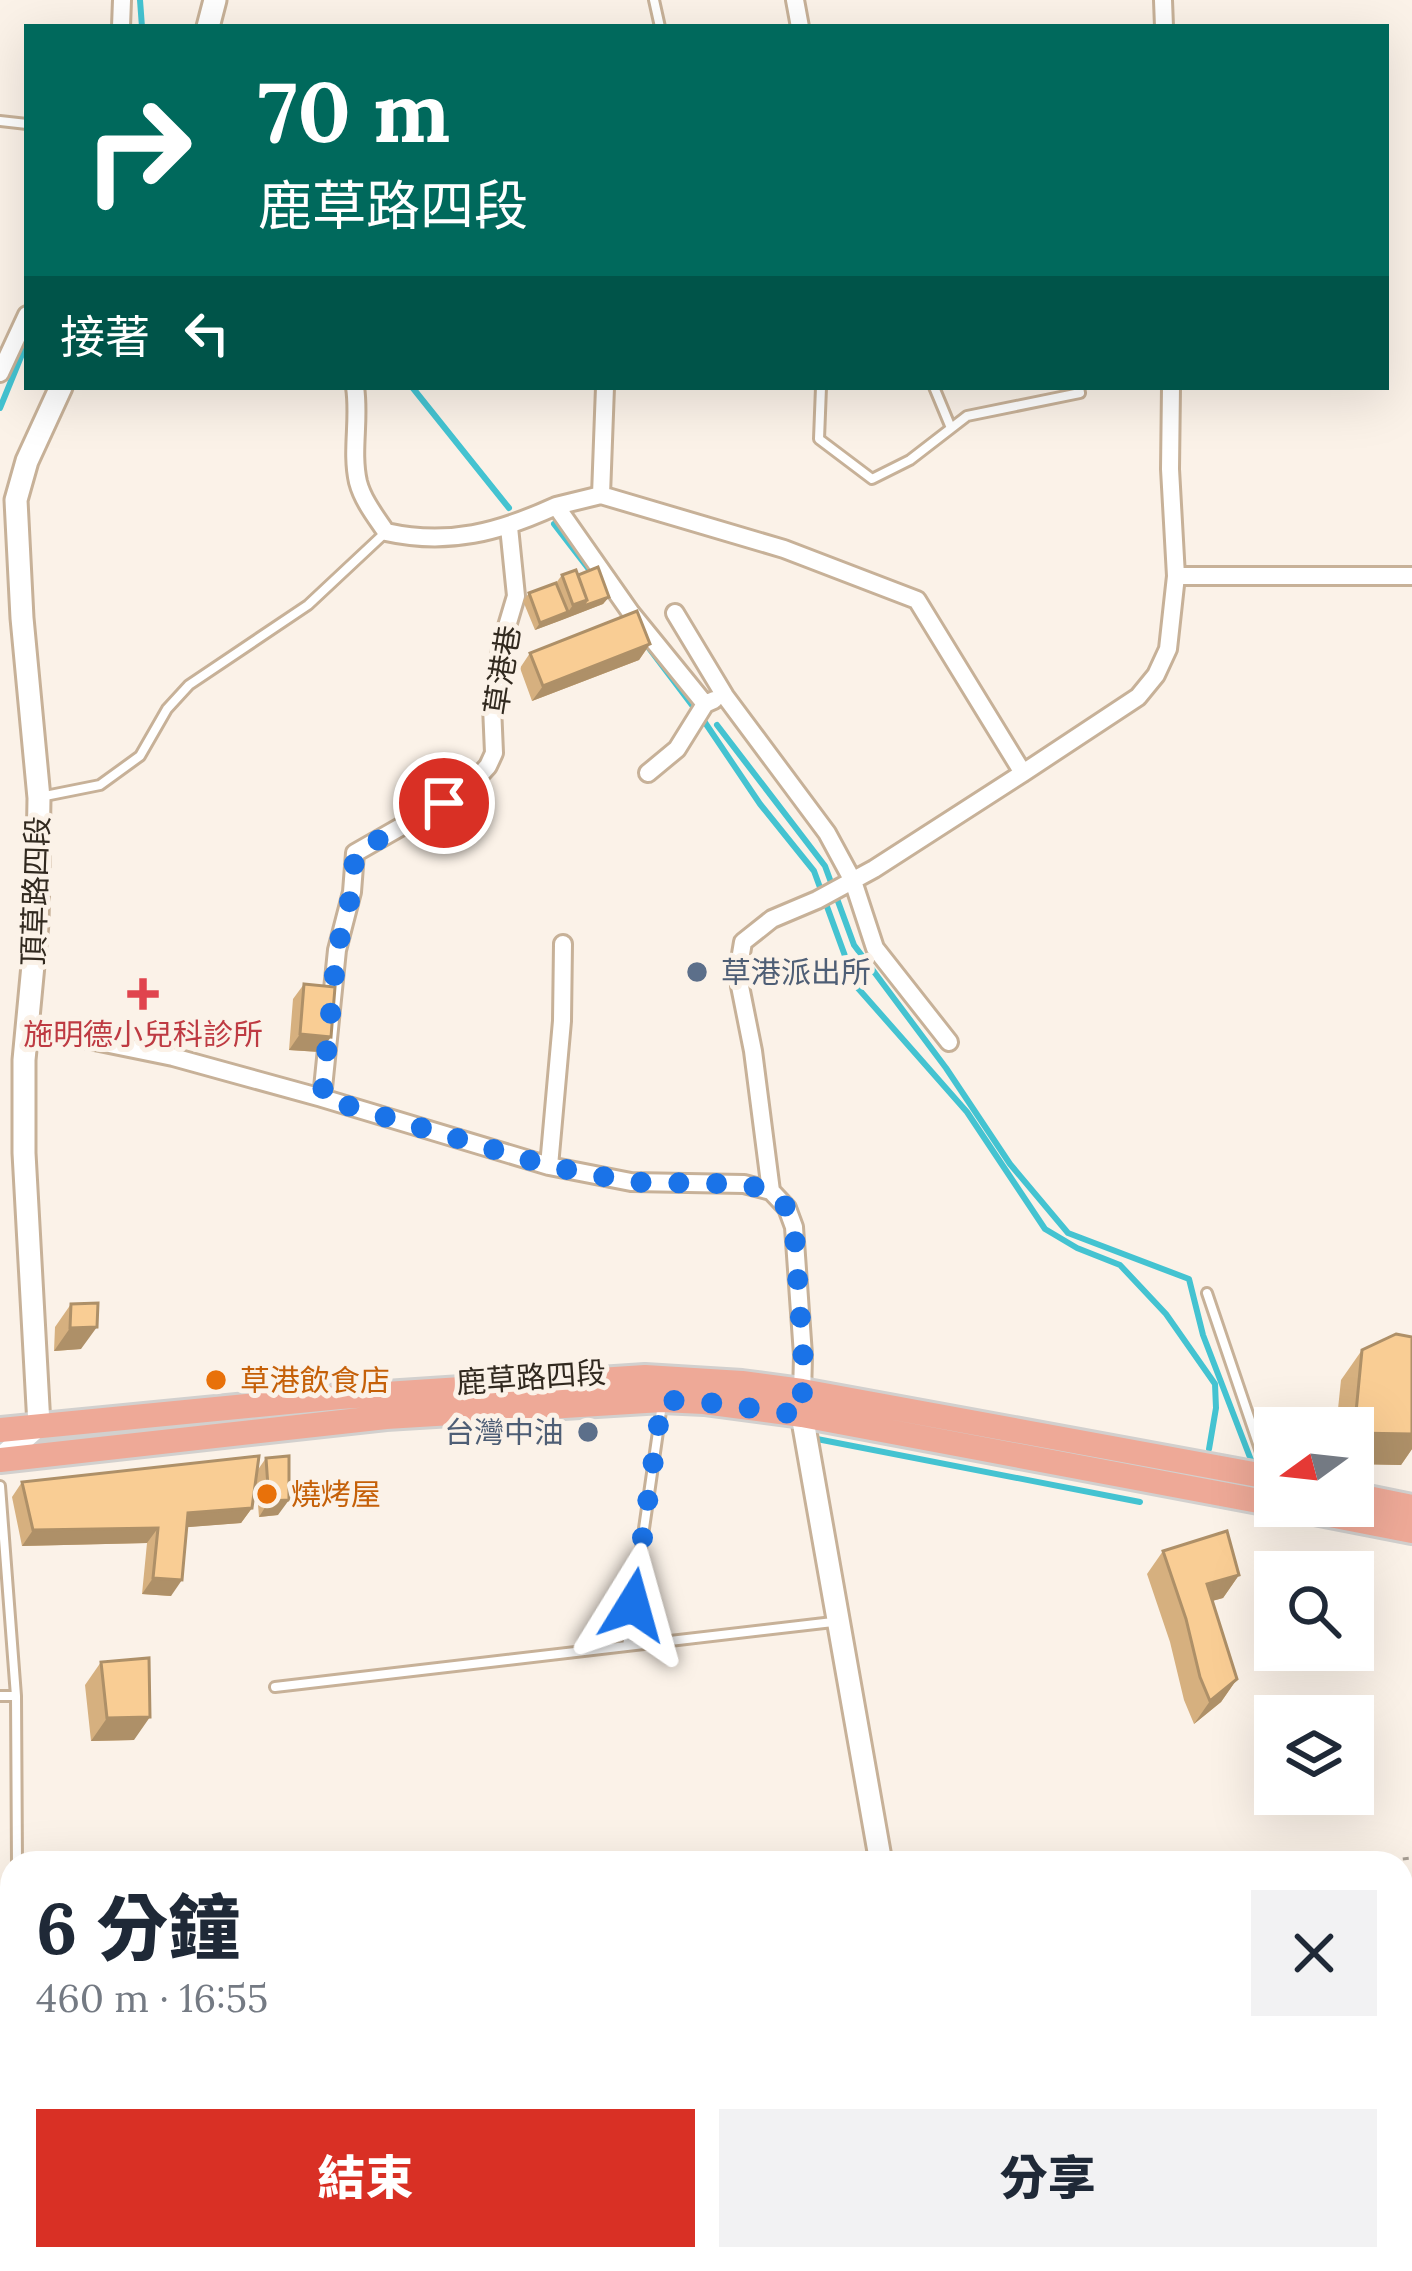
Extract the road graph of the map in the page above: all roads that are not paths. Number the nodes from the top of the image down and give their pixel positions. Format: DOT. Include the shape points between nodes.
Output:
graph roads {
  1 [pos="24,321"];
  2 [pos="0,373"];
  3 [pos="61,390"];
  4 [pos="355,390"];
  5 [pos="605,390"];
  6 [pos="821,390"];
  7 [pos="935,390"];
  8 [pos="1080,390"];
  9 [pos="1171,390"];
  10 [pos="952,428"];
  11 [pos="601,495"];
  12 [pos="556,506"];
  13 [pos="9,513"];
  14 [pos="509,527"];
  15 [pos="386,532"];
  16 [pos="1412,575"];
  17 [pos="1176,576"];
  18 [pos="675,614"];
  19 [pos="725,696"];
  20 [pos="705,704"];
  21 [pos="648,773"];
  22 [pos="1023,773"];
  23 [pos="39,798"];
  24 [pos="847,884"];
  25 [pos="563,944"];
  26 [pos="26,1028"];
  27 [pos="950,1042"];
  28 [pos="322,1098"];
  29 [pos="549,1166"];
  30 [pos="770,1191"];
  31 [pos="1208,1293"];
  32 [pos="662,1400"];
  33 [pos="802,1403"];
  34 [pos="39,1425"];
  35 [pos="1254,1426"];
  36 [pos="0,1430"];
  37 [pos="0,1460"];
  38 [pos="1254,1475"];
  39 [pos="0,1486"];
  40 [pos="1374,1499"];
  41 [pos="1254,1500"];
  42 [pos="1412,1507"];
  43 [pos="1374,1524"];
  44 [pos="1412,1531"];
  45 [pos="838,1621"];
  46 [pos="628,1646"];
  47 [pos="274,1688"];
  48 [pos="0,1696"];
  49 [pos="16,1696"];
  50 [pos="17,1851"];
  51 [pos="879,1851"];
  1 -- 2 [label="street"];
  3 -- 13 [label="street, 頂草路四段"];
  4 -- 15 [label="street" via="358,483"];
  5 -- 11 [label="street"];
  6 -- 10 [label="lane" via="819,440 872,479"];
  7 -- 10 [label="lane"];
  8 -- 10 [label="lane" via="967,416"];
  9 -- 17 [label="street"];
  11 -- 12 [label="street"];
  11 -- 22 [label="street" via="784,549 917,600"];
  12 -- 14 [label="street"];
  12 -- 20 [label="street"];
  13 -- 23 [label="street, 頂草路四段"];
  14 -- 15 [label="street" via="449,537"];
  14 -- 28 [label="street, 草港巷" via="515,596 492,706 494,753 467,789 355,853"];
  15 -- 23 [label="lane" via="308,605 188,685 140,756 100,784"];
  16 -- 17 [label="street"];
  17 -- 22 [label="street" via="1168,649 1156,675 1138,697"];
  18 -- 19 [label="street"];
  19 -- 20 [label="street"];
  19 -- 24 [label="street" via="827,833"];
  20 -- 21 [label="street" via="677,748"];
  22 -- 24 [label="street"];
  23 -- 26 [label="street, 頂草路四段"];
  24 -- 27 [label="street" via="875,948"];
  24 -- 30 [label="street" via="743,942 739,966"];
  25 -- 29 [label="street"];
  26 -- 28 [label="street"];
  26 -- 34 [label="street, 頂草路四段" via="24,1153"];
  28 -- 29 [label="street"];
  29 -- 30 [label="street" via="631,1182"];
  30 -- 33 [label="street" via="794,1227"];
  31 -- 35 [label="lane"];
  32 -- 33 [label="main road, 鹿草路四段"];
  32 -- 37 [label="main road, 鹿草路四段" via="386,1417"];
  32 -- 46 [label="lane"];
  33 -- 34 [label="main road, 鹿草路四段" via="645,1377"];
  33 -- 38 [label="main road, 鹿草路四段"];
  33 -- 41 [label="main road, 鹿草路四段"];
  33 -- 45 [label="street"];
  34 -- 36 [label="main road, 鹿草路四段"];
  34 -- 37 [label="street"];
  39 -- 49 [label="lane"];
  40 -- 42 [label="main road"];
  43 -- 44 [label="main road"];
  45 -- 46 [label="lane"];
  45 -- 51 [label="street"];
  46 -- 47 [label="lane"];
  48 -- 49 [label="lane"];
  49 -- 50 [label="lane"];
}
